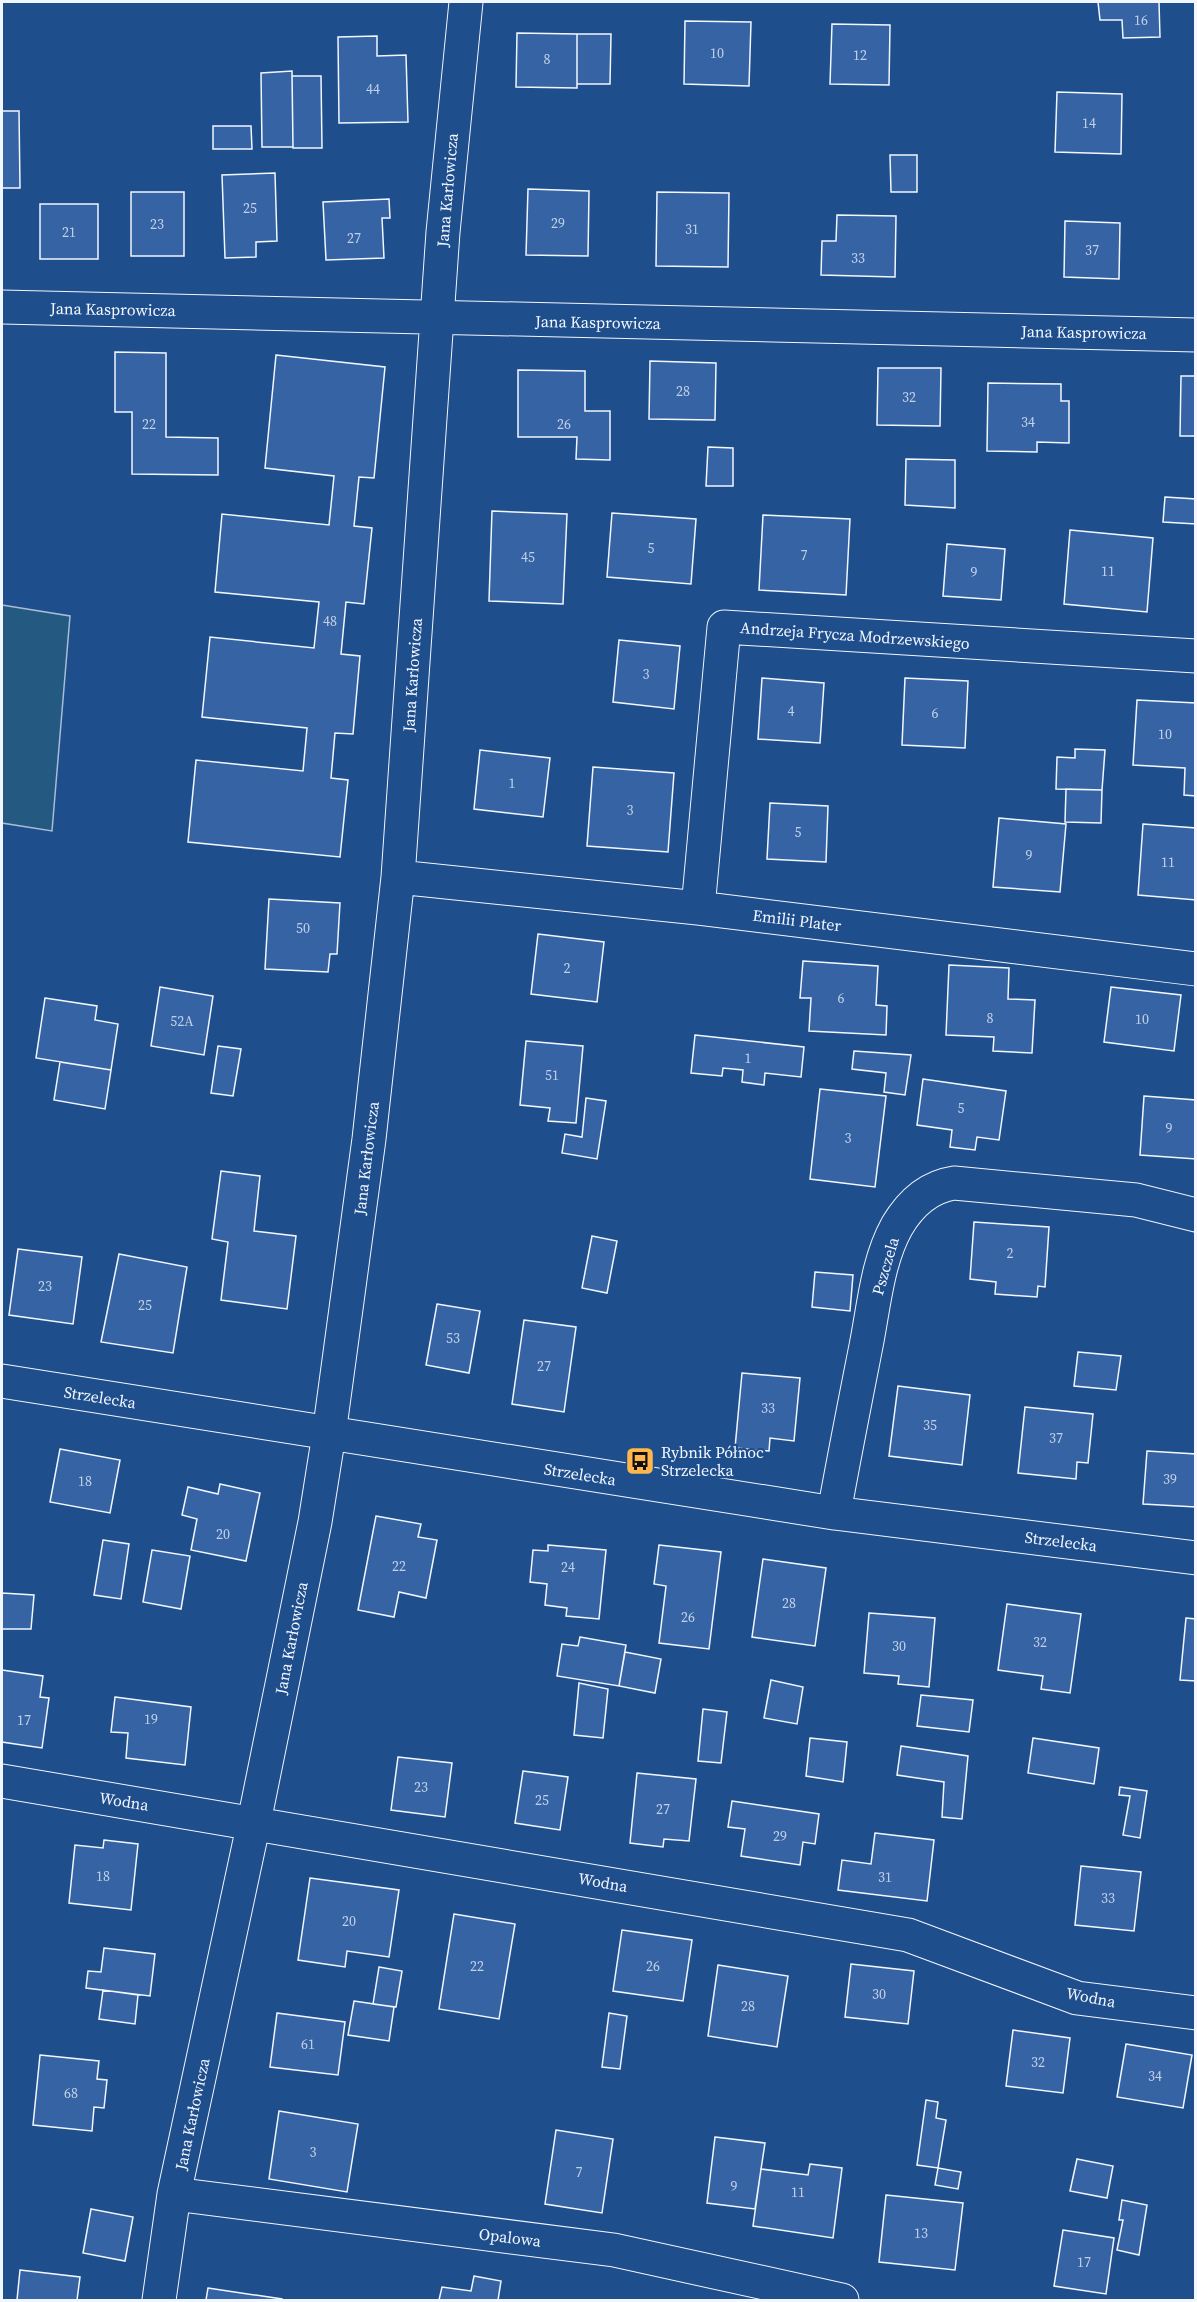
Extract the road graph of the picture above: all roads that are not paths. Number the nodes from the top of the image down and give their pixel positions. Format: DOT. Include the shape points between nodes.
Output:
graph roads {
  1 [pos="466,2"];
  2 [pos="2,307"];
  3 [pos="437,318"];
  4 [pos="1196,335"];
  5 [pos="1196,656"];
  6 [pos="398,878"];
  7 [pos="698,908"];
  8 [pos="1196,969"];
  9 [pos="1196,1215"];
  10 [pos="2,1381"];
  11 [pos="329,1434"];
  12 [pos="834,1513"];
  13 [pos="1196,1558"];
  14 [pos="2,1781"];
  15 [pos="254,1822"];
  16 [pos="1196,2013"];
  17 [pos="174,2194"];
  18 [pos="159,2301"];
  19 [pos="842,2301"];
  1 -- 3 [label="street, Jana Karłowicza"];
  2 -- 3 [label="street, Jana Kasprowicza"];
  3 -- 4 [label="street, Jana Kasprowicza"];
  3 -- 6 [label="street, Jana Karłowicza"];
  5 -- 7 [label="street, Andrzeja Frycza Modrzewskiego" via="724,627"];
  6 -- 7 [label="street, Emilii Plater"];
  6 -- 11 [label="street, Jana Karłowicza" via="374,1105"];
  7 -- 8 [label="street, Emilii Plater"];
  9 -- 12 [label="street, Pszczela" via="1136,1200 954,1183 922,1196 897,1227 880,1273"];
  10 -- 11 [label="street, Strzelecka"];
  11 -- 12 [label="street, Strzelecka"];
  11 -- 15 [label="street, Jana Karłowicza"];
  12 -- 13 [label="street, Strzelecka"];
  14 -- 15 [label="street, Wodna"];
  15 -- 16 [label="street, Wodna" via="908,1935 1077,1998"];
  15 -- 17 [label="street, Jana Karłowicza"];
  17 -- 18 [label="street, Jana Karłowicza"];
  17 -- 19 [label="street, Opalowa" via="614,2250"];
}
